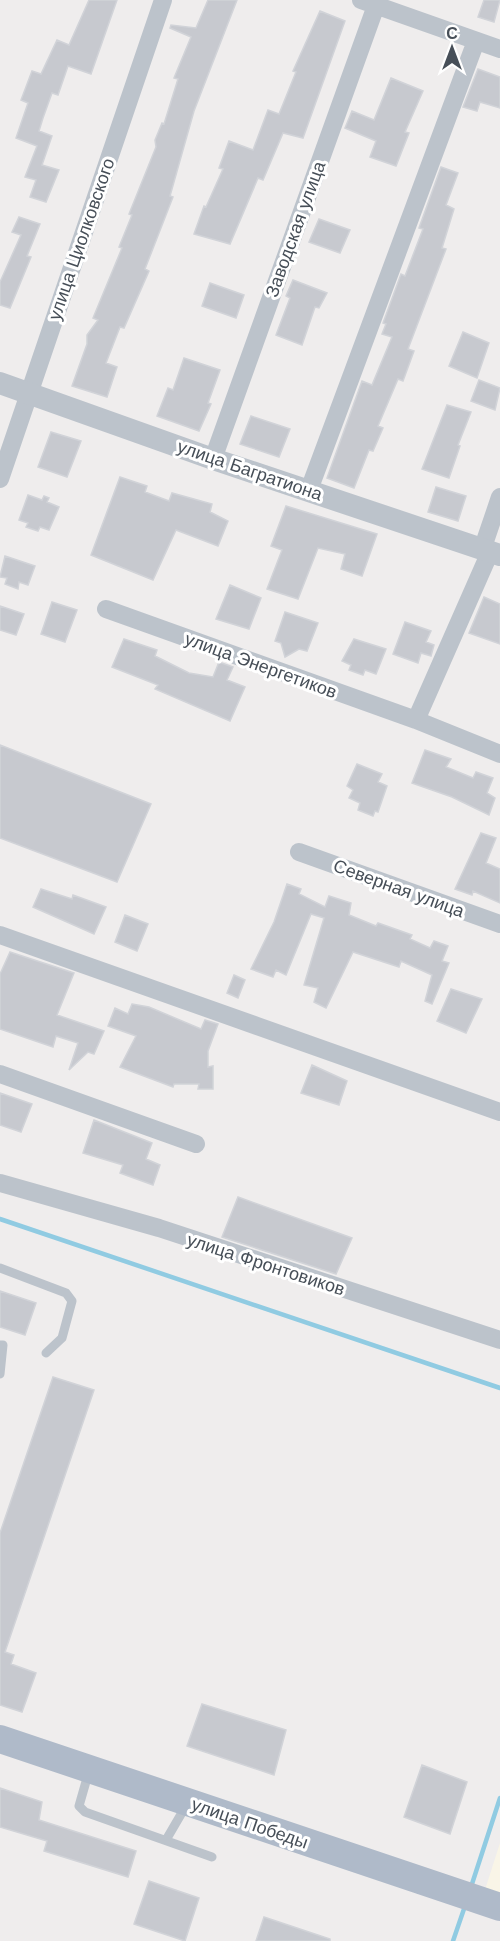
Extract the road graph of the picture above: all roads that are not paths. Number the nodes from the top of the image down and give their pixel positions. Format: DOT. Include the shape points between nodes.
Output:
graph roads {
  1 [pos="163,0"];
  2 [pos="372,2"];
  3 [pos="476,41"];
  4 [pos="500,49"];
  5 [pos="0,383"];
  6 [pos="28,393"];
  7 [pos="213,459"];
  8 [pos="0,479"];
  9 [pos="309,490"];
  10 [pos="500,497"];
  11 [pos="491,552"];
  12 [pos="106,609"];
  13 [pos="416,720"];
  14 [pos="500,754"];
  15 [pos="299,852"];
  16 [pos="500,924"];
  17 [pos="0,935"];
  18 [pos="0,1074"];
  19 [pos="500,1112"];
  20 [pos="196,1144"];
  21 [pos="0,1183"];
  22 [pos="0,1268"];
  23 [pos="500,1340"];
  24 [pos="0,1345"];
  25 [pos="46,1353"];
  26 [pos="0,1374"];
  27 [pos="0,1737"];
  28 [pos="90,1769"];
  29 [pos="188,1802"];
  30 [pos="166,1840"];
  31 [pos="212,1857"];
  32 [pos="500,1905"];
  1 -- 6 [label="street, улица Циолковского"];
  2 -- 3 [label="street"];
  2 -- 7 [label="street, Заводская улица"];
  3 -- 4 [label="street"];
  3 -- 9 [label="street"];
  5 -- 6 [label="street, улица Багратиона"];
  6 -- 7 [label="street, улица Багратиона"];
  6 -- 8 [label="street, улица Циолковского"];
  7 -- 9 [label="street, улица Багратиона"];
  9 -- 11 [label="street, улица Багратиона"];
  10 -- 11 [label="street"];
  11 -- 13 [label="street"];
  12 -- 13 [label="street, улица Энергетиков"];
  13 -- 14 [label="street, улица Энергетиков"];
  15 -- 16 [label="street, Северная улица"];
  17 -- 19 [label="street"];
  18 -- 20 [label="street"];
  21 -- 23 [label="street, улица Фронтовиков" via="170,1232"];
  22 -- 25 [label="lane" via="66,1293 72,1301 62,1338"];
  24 -- 26 [label="lane"];
  27 -- 28 [label="main road, улица Победы"];
  27 -- 32 [label="main road, улица Победы"];
  28 -- 29 [label="main road, улица Победы"];
  28 -- 30 [label="lane" via="80,1808"];
  29 -- 30 [label="lane"];
  29 -- 32 [label="main road, улица Победы"];
  30 -- 31 [label="lane"];
}
